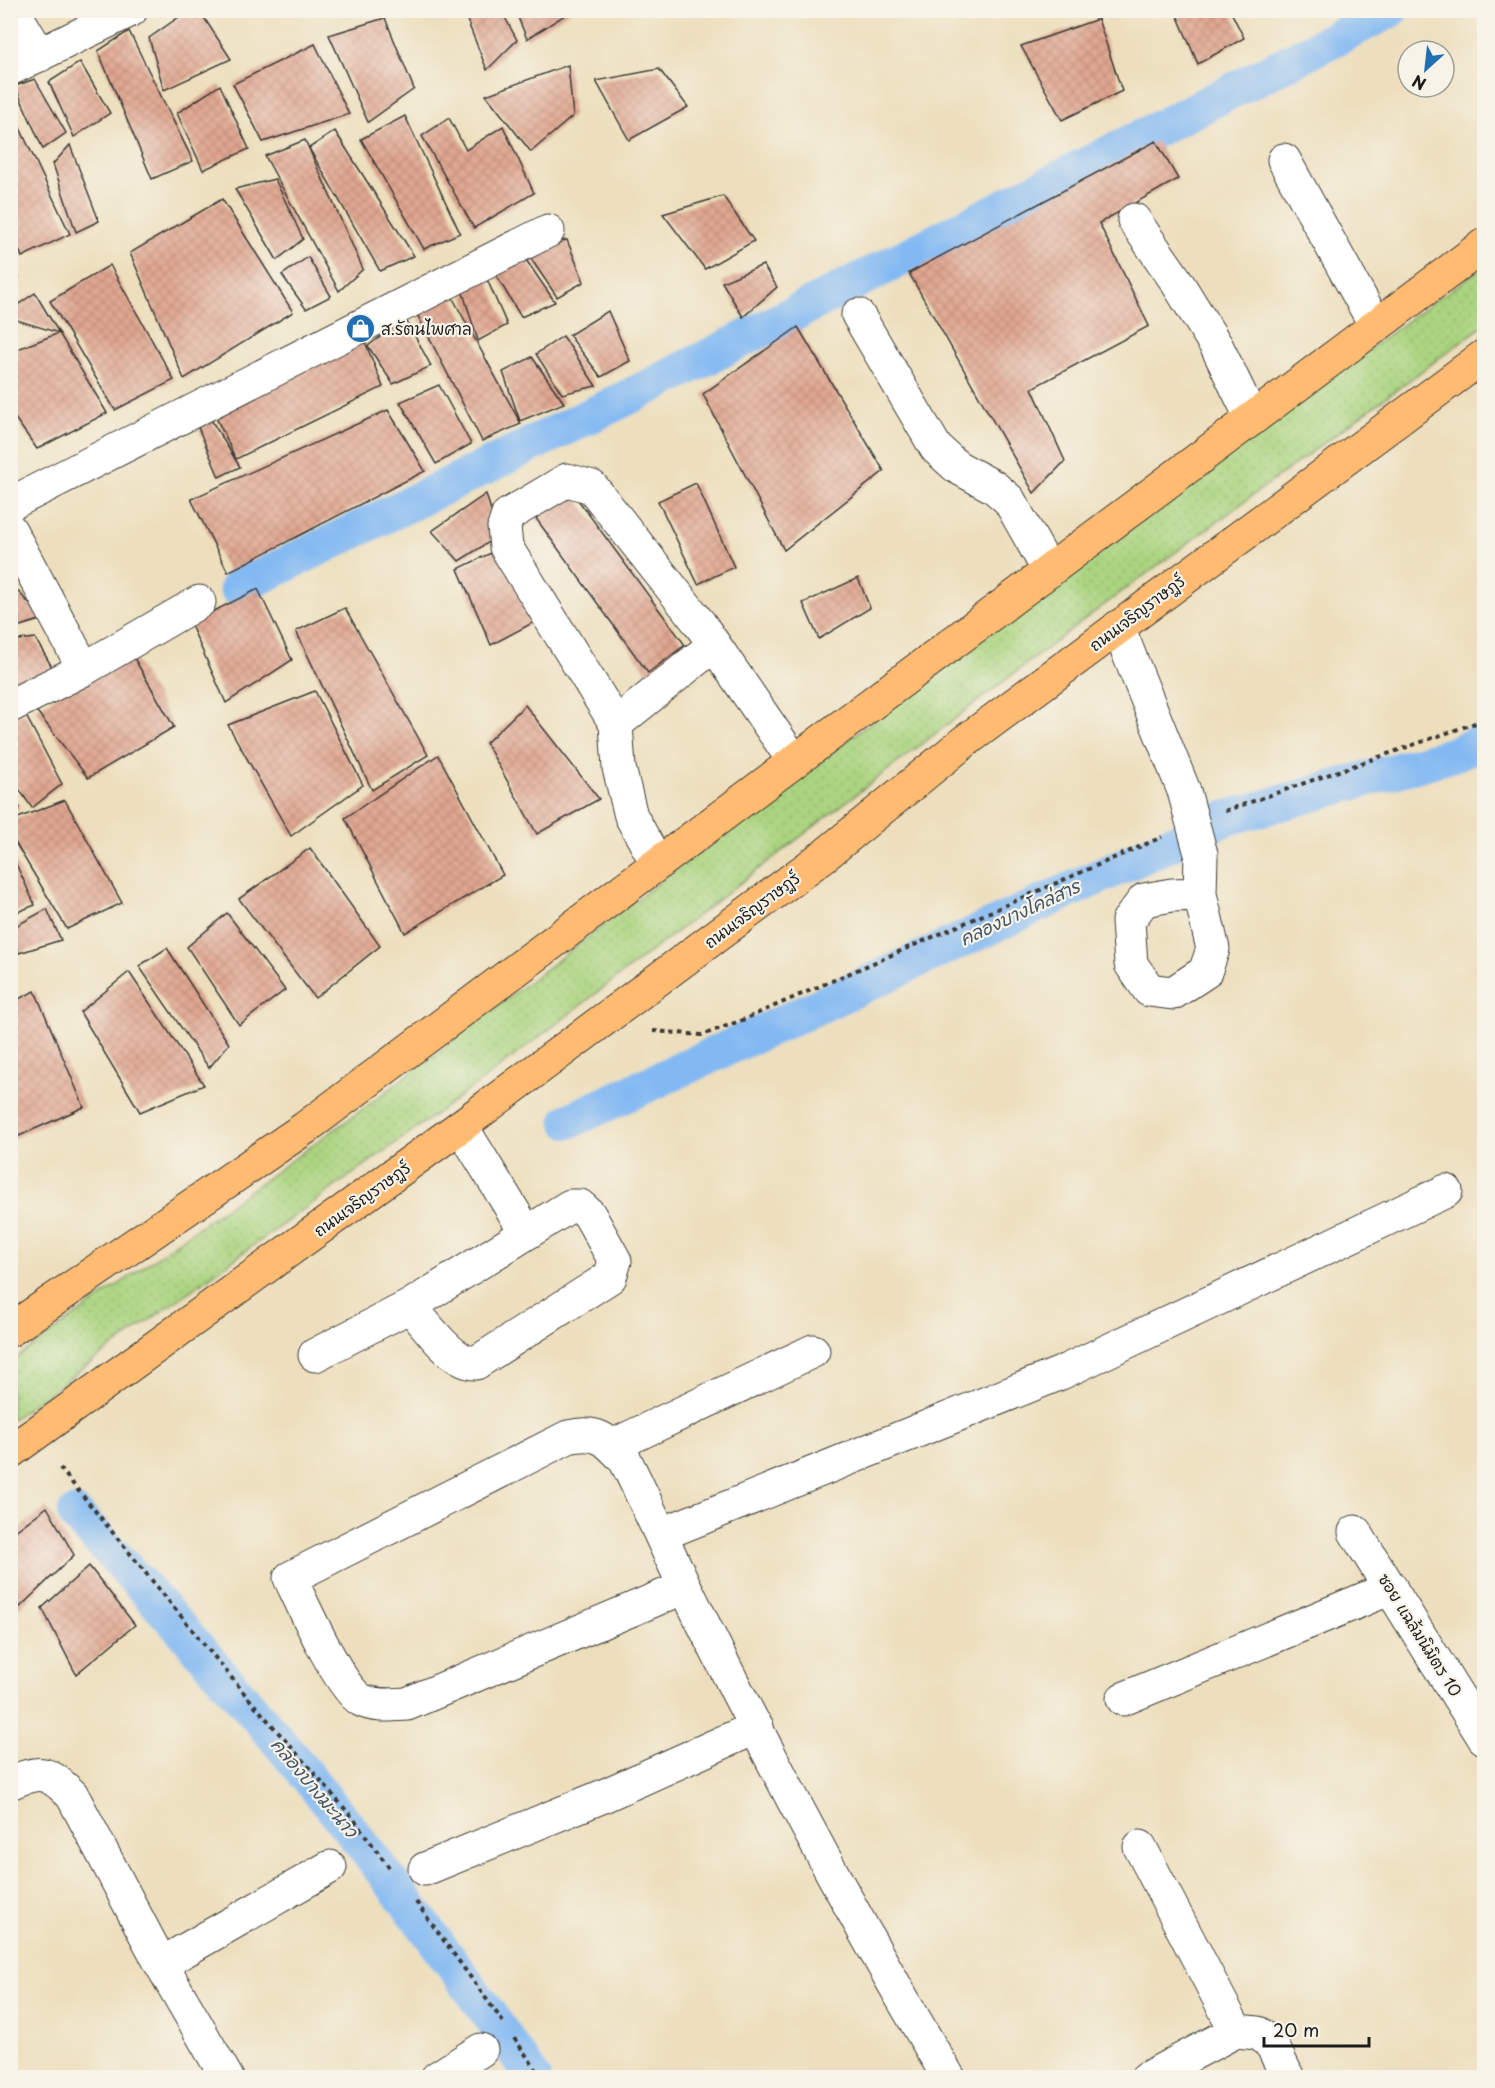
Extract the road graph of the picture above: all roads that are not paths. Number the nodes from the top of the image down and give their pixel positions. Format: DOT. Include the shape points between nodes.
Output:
graph roads {
  1 [pos="13,10"];
  2 [pos="131,10"];
  3 [pos="40,55"];
  4 [pos="10,69"];
  5 [pos="1284,160"];
  6 [pos="1134,220"];
  7 [pos="548,231"];
  8 [pos="1485,245"];
  9 [pos="858,315"];
  10 [pos="1376,326"];
  11 [pos="1485,356"];
  12 [pos="1252,419"];
  13 [pos="10,504"];
  14 [pos="10,530"];
  15 [pos="1049,571"];
  16 [pos="199,602"];
  17 [pos="1118,627"];
  18 [pos="714,645"];
  19 [pos="84,669"];
  20 [pos="10,706"];
  21 [pos="616,724"];
  22 [pos="794,762"];
  23 [pos="657,863"];
  24 [pos="1200,894"];
  25 [pos="461,1126"];
  26 [pos="1446,1191"];
  27 [pos="526,1232"];
  28 [pos="410,1306"];
  29 [pos="10,1330"];
  30 [pos="813,1351"];
  31 [pos="315,1355"];
  32 [pos="612,1446"];
  33 [pos="10,1452"];
  34 [pos="1356,1532"];
  35 [pos="662,1534"];
  36 [pos="685,1587"];
  37 [pos="1391,1588"];
  38 [pos="1123,1699"];
  39 [pos="757,1727"];
  40 [pos="1485,1738"];
  41 [pos="10,1782"];
  42 [pos="1140,1847"];
  43 [pos="330,1867"];
  44 [pos="425,1869"];
  45 [pos="161,1964"];
  46 [pos="1236,2031"];
  47 [pos="481,2050"];
  48 [pos="227,2078"];
  49 [pos="437,2078"];
  50 [pos="949,2078"];
  51 [pos="1147,2078"];
  52 [pos="1288,2078"];
  1 -- 3 [label="street"];
  2 -- 3 [label="street"];
  3 -- 4 [label="street"];
  5 -- 10 [label="street"];
  6 -- 12 [label="street" via="1217,346"];
  7 -- 13 [label="street"];
  8 -- 10 [label="main road"];
  9 -- 15 [label="street" via="936,448 957,467 1009,500"];
  10 -- 12 [label="main road"];
  11 -- 17 [label="main road, ถนนเจริญราษฎร์"];
  12 -- 15 [label="main road"];
  14 -- 19 [label="street"];
  15 -- 22 [label="main road"];
  16 -- 19 [label="street"];
  17 -- 24 [label="street, bridge" via="1184,791 1201,854"];
  17 -- 25 [label="main road, ถนนเจริญราษฎร์" via="964,742 825,855"];
  18 -- 21 [label="street"];
  18 -- 21 [label="street" via="592,487 567,480 508,515 504,527 506,547"];
  18 -- 22 [label="street"];
  19 -- 20 [label="street"];
  21 -- 23 [label="street" via="619,768 632,816"];
  22 -- 23 [label="main road"];
  23 -- 29 [label="main road" via="305,1128"];
  25 -- 27 [label="street"];
  25 -- 33 [label="main road, ถนนเจริญราษฎร์"];
  26 -- 35 [label="street" via="1061,1373"];
  27 -- 28 [label="street"];
  27 -- 28 [label="street" via="570,1206 580,1206 589,1214 615,1261 610,1277 476,1363 455,1357"];
  28 -- 31 [label="street"];
  30 -- 32 [label="street"];
  32 -- 35 [label="street" via="626,1460"];
  32 -- 36 [label="street" via="599,1436 568,1437 290,1578 337,1671 360,1699 384,1706 407,1704"];
  34 -- 37 [label="street, ซอย แฉล้มนิมิตร 10"];
  35 -- 36 [label="street"];
  36 -- 39 [label="street"];
  37 -- 38 [label="street"];
  37 -- 40 [label="street, ซอย แฉล้มนิมิตร 10"];
  39 -- 44 [label="street" via="601,1797"];
  39 -- 50 [label="street" via="895,1987"];
  41 -- 45 [label="street" via="32,1773 51,1776 72,1795"];
  42 -- 46 [label="street"];
  43 -- 45 [label="street"];
  45 -- 48 [label="street"];
  46 -- 51 [label="street"];
  46 -- 52 [label="street" via="1258,2032 1272,2045"];
  47 -- 49 [label="street"];
}
